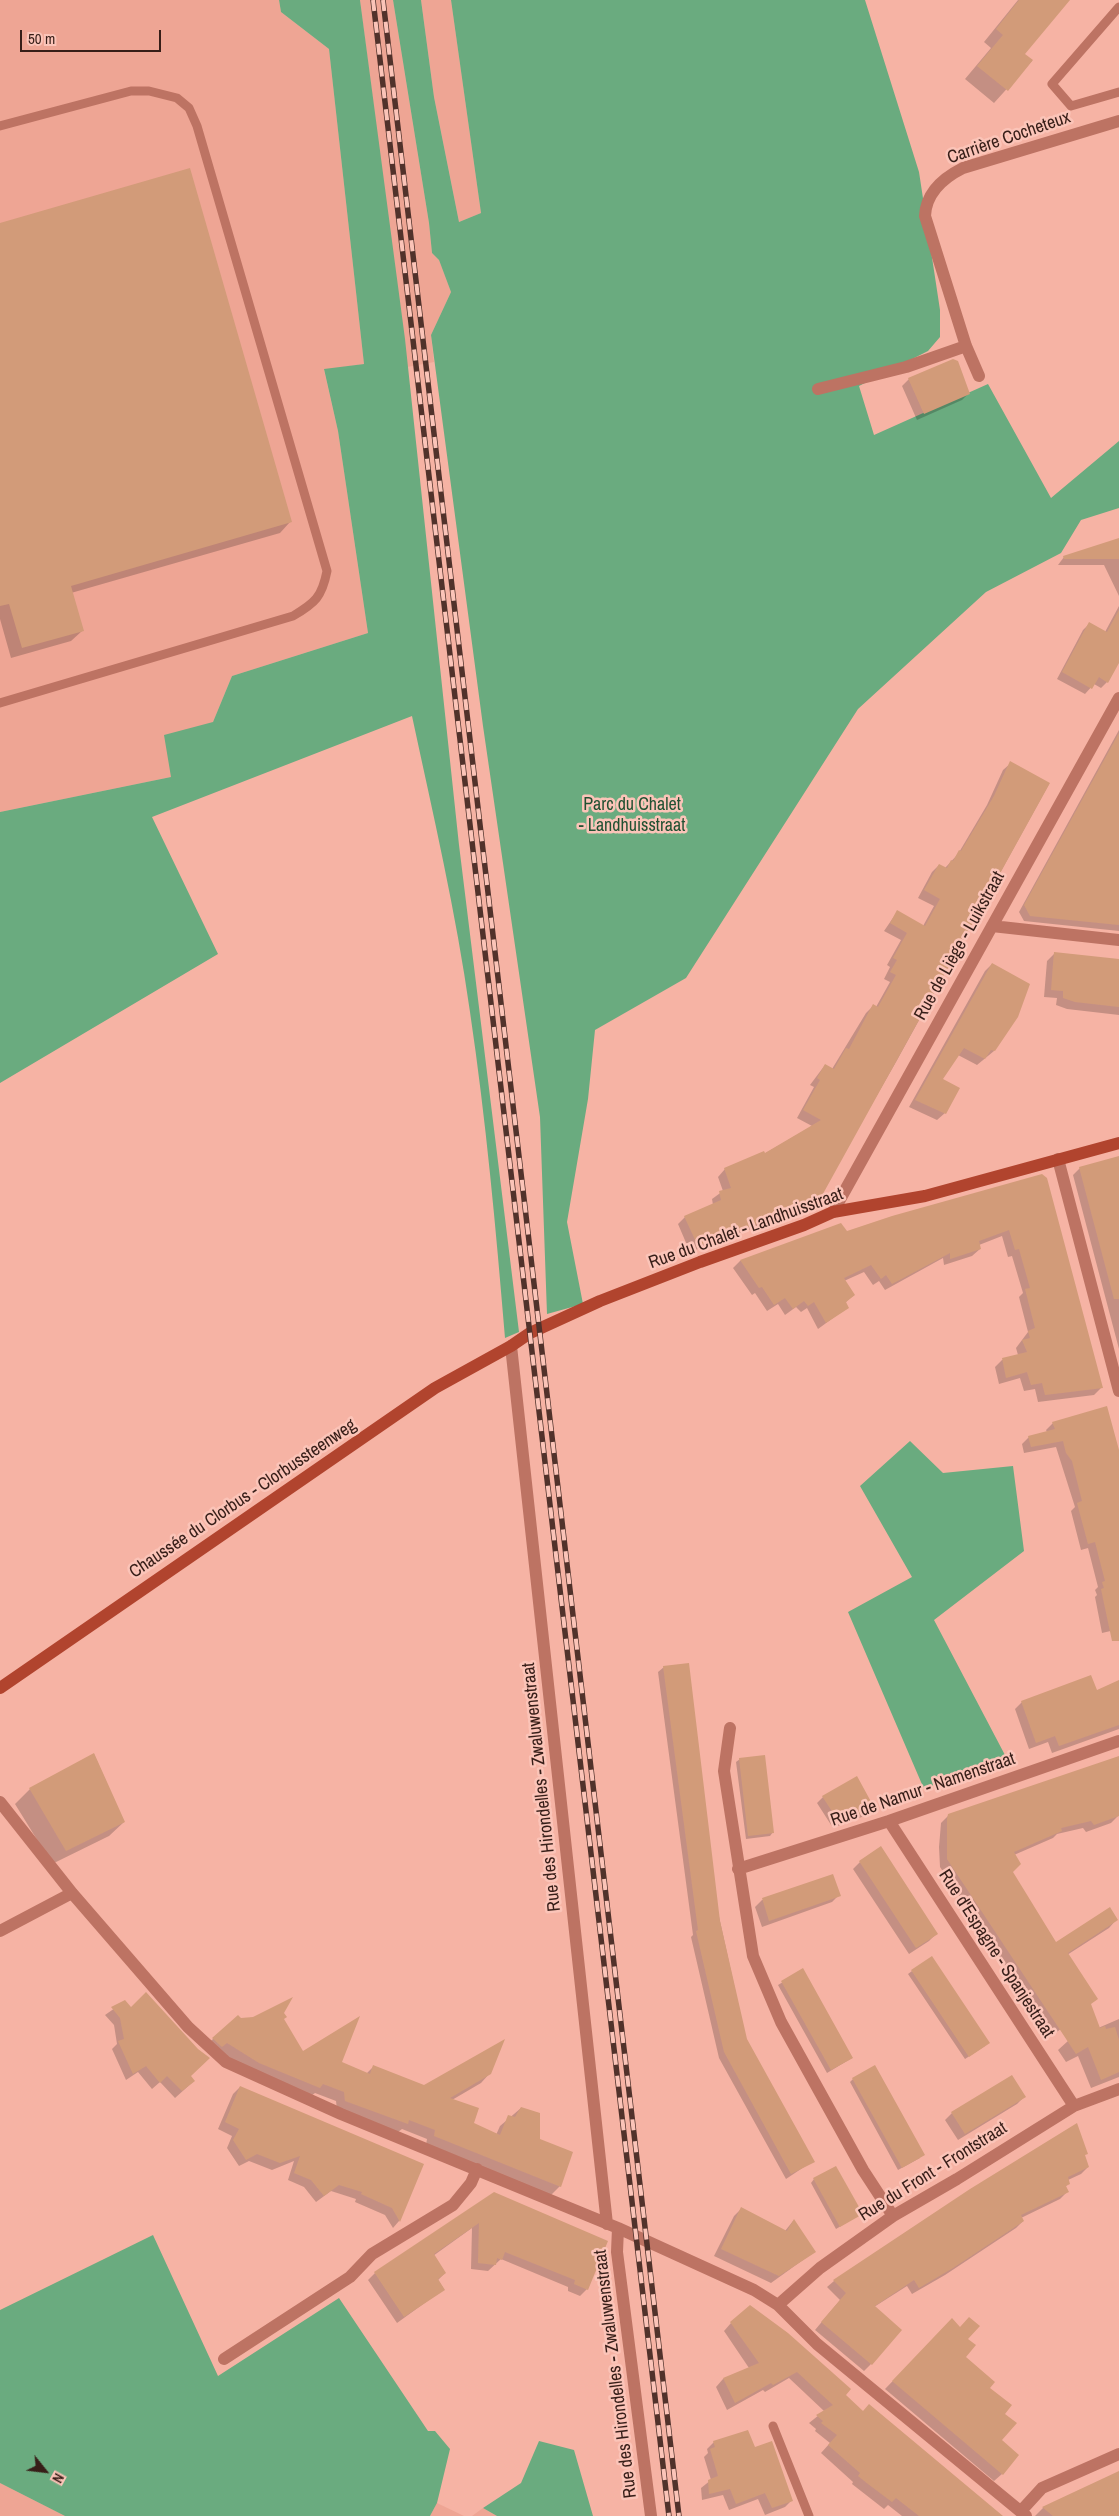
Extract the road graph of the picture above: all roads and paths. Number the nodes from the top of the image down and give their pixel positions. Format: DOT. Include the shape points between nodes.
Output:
graph roads {
  1 [pos="1119,8"];
  2 [pos="1119,92"];
  3 [pos="1119,121"];
  4 [pos="0,126"];
  5 [pos="966,346"];
  6 [pos="979,376"];
  7 [pos="818,389"];
  8 [pos="1119,698"];
  9 [pos="0,703"];
  10 [pos="992,926"];
  11 [pos="1119,940"];
  12 [pos="1119,1143"];
  13 [pos="1058,1159"];
  14 [pos="833,1212"];
  15 [pos="511,1346"];
  16 [pos="1119,1391"];
  17 [pos="0,1688"];
  18 [pos="730,1728"];
  19 [pos="1119,1741"];
  20 [pos="0,1802"];
  21 [pos="889,1821"];
  22 [pos="738,1868"];
  23 [pos="72,1893"];
  24 [pos="0,1931"];
  25 [pos="1119,2089"];
  26 [pos="1074,2106"];
  27 [pos="477,2169"];
  28 [pos="893,2216"];
  29 [pos="613,2226"];
  30 [pos="778,2305"];
  31 [pos="224,2359"];
  32 [pos="773,2426"];
  33 [pos="1119,2454"];
  34 [pos="1023,2514"];
  35 [pos="651,2516"];
  36 [pos="809,2516"];
  1 -- 2 [label="lane" via="1052,84 1071,106"];
  3 -- 5 [label="street, Carrière Cocheteux" via="963,168 935,188 925,216"];
  4 -- 9 [label="lane" via="131,91 164,94 177,98 189,108 197,126 327,571 320,595 293,616"];
  5 -- 6 [label="street, Carrière Cocheteux"];
  5 -- 7 [label="street" via="906,367"];
  8 -- 10 [label="street, Rue de Liège - Luikstraat"];
  10 -- 11 [label="street"];
  10 -- 14 [label="street, Rue de Liège - Luikstraat"];
  12 -- 13 [label="street, Rue du Chalet - Landhuisstraat"];
  13 -- 14 [label="street, Rue du Chalet - Landhuisstraat" via="925,1196"];
  13 -- 16 [label="street"];
  14 -- 15 [label="street, Rue du Chalet - Landhuisstraat" via="600,1301 530,1333"];
  15 -- 17 [label="street, Chaussée du Clorbus - Clorbussteenweg" via="435,1388"];
  15 -- 29 [label="street, Rue des Hirondelles - Zwaluwenstraat"];
  18 -- 22 [label="street" via="724,1771"];
  19 -- 21 [label="street, Rue de Namur - Namenstraat"];
  20 -- 23 [label="street"];
  21 -- 22 [label="street, Rue de Namur - Namenstraat"];
  21 -- 26 [label="street, Rue d'Espagne - Spanjestraat"];
  22 -- 28 [label="street" via="753,1956 781,2022"];
  23 -- 24 [label="street"];
  23 -- 27 [label="street" via="188,2026 226,2062 341,2114"];
  25 -- 26 [label="street, Rue du Front - Frontstraat"];
  26 -- 28 [label="street, Rue du Front - Frontstraat"];
  27 -- 29 [label="street"];
  27 -- 31 [label="street" via="471,2183 453,2205 372,2254 350,2277"];
  28 -- 30 [label="street, Rue du Front - Frontstraat" via="820,2268"];
  29 -- 30 [label="street" via="754,2290"];
  29 -- 35 [label="street, Rue des Hirondelles - Zwaluwenstraat"];
  30 -- 34 [label="street" via="817,2344"];
  32 -- 36 [label="lane"];
  33 -- 34 [label="street" via="1042,2488"];
}
